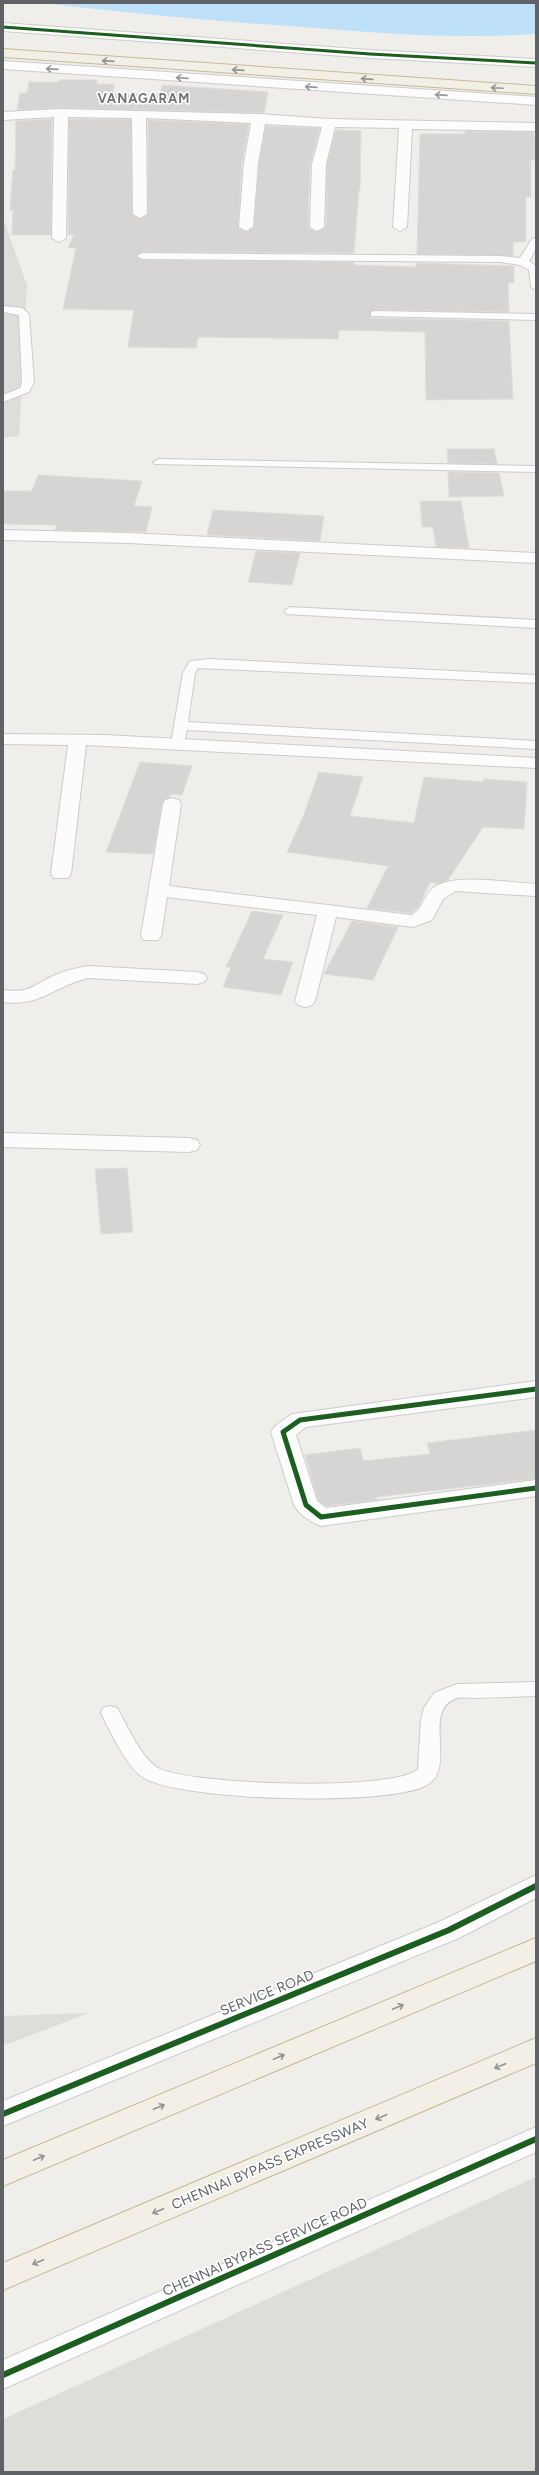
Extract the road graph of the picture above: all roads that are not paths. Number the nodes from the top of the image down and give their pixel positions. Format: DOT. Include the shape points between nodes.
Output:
graph roads {
  1 [pos="3,28"];
  2 [pos="3,39"];
  3 [pos="3,54"];
  4 [pos="536,63"];
  5 [pos="3,65"];
  6 [pos="472,72"];
  7 [pos="487,73"];
  8 [pos="536,75"];
  9 [pos="536,90"];
  10 [pos="536,101"];
  11 [pos="61,113"];
  12 [pos="5,114"];
  13 [pos="140,114"];
  14 [pos="259,118"];
  15 [pos="329,123"];
  16 [pos="406,124"];
  17 [pos="536,127"];
  18 [pos="140,214"];
  19 [pos="317,227"];
  20 [pos="246,228"];
  21 [pos="400,228"];
  22 [pos="59,238"];
  23 [pos="536,241"];
  24 [pos="142,256"];
  25 [pos="523,262"];
  26 [pos="536,287"];
  27 [pos="3,309"];
  28 [pos="375,314"];
  29 [pos="536,317"];
  30 [pos="3,399"];
  31 [pos="159,462"];
  32 [pos="536,468"];
  33 [pos="3,535"];
  34 [pos="536,558"];
  35 [pos="290,611"];
  36 [pos="536,624"];
  37 [pos="536,679"];
  38 [pos="180,726"];
  39 [pos="3,739"];
  40 [pos="78,740"];
  41 [pos="178,744"];
  42 [pos="536,744"];
  43 [pos="536,763"];
  44 [pos="172,804"];
  45 [pos="61,874"];
  46 [pos="158,890"];
  47 [pos="536,890"];
  48 [pos="328,910"];
  49 [pos="151,936"];
  50 [pos="197,978"];
  51 [pos="3,996"];
  52 [pos="305,1001"];
  53 [pos="3,1140"];
  54 [pos="189,1145"];
  55 [pos="536,1389"];
  56 [pos="536,1488"];
  57 [pos="536,1689"];
  58 [pos="110,1714"];
  59 [pos="536,1886"];
  60 [pos="536,1949"];
  61 [pos="536,2050"];
  62 [pos="3,2114"];
  63 [pos="536,2138"];
  64 [pos="3,2173"];
  65 [pos="3,2278"];
  66 [pos="3,2375"];
  1 -- 4 [label="street" via="362,54"];
  2 -- 6 [label="highway"];
  9 -- 3 [label="highway, one-way"];
  10 -- 5 [label="street, one-way"];
  7 -- 8 [label="highway"];
  11 -- 12 [label="street"];
  11 -- 13 [label="street"];
  11 -- 22 [label="street"];
  13 -- 14 [label="street"];
  13 -- 18 [label="street"];
  14 -- 15 [label="street"];
  14 -- 20 [label="street" via="251,163"];
  15 -- 16 [label="street"];
  15 -- 19 [label="street" via="319,164"];
  16 -- 17 [label="street"];
  16 -- 21 [label="street"];
  23 -- 25 [label="lane"];
  24 -- 25 [label="lane" via="501,259"];
  25 -- 26 [label="lane" via="534,269"];
  27 -- 30 [label="lane" via="18,310 24,314 28,382 25,390"];
  28 -- 29 [label="lane"];
  31 -- 32 [label="lane"];
  33 -- 34 [label="street" via="128,538"];
  35 -- 36 [label="lane"];
  37 -- 38 [label="lane" via="210,662 194,664 189,672"];
  38 -- 41 [label="lane"];
  38 -- 42 [label="lane"];
  39 -- 40 [label="street"];
  40 -- 41 [label="street"];
  40 -- 45 [label="street"];
  41 -- 43 [label="street"];
  44 -- 46 [label="street"];
  46 -- 48 [label="street"];
  46 -- 49 [label="street"];
  47 -- 48 [label="street" via="448,886 437,892 425,916 413,921"];
  48 -- 52 [label="street"];
  50 -- 51 [label="street" via="88,972 64,978 39,993 20,998"];
  53 -- 54 [label="street"];
  55 -- 56 [label="street" via="300,1420 283,1432 306,1505 321,1517"];
  57 -- 58 [label="lane" via="455,1692 441,1698 435,1705 430,1722 428,1770 421,1780 406,1786 340,1792 192,1784 164,1778 150,1773 140,1762"];
  59 -- 62 [label="street, SERVICE ROAD" via="449,1930"];
  64 -- 60 [label="highway, one-way"];
  61 -- 65 [label="highway, CHENNAI BYPASS EXPRESSWAY, one-way"];
  63 -- 66 [label="street, CHENNAI BYPASS SERVICE ROAD"];
}
